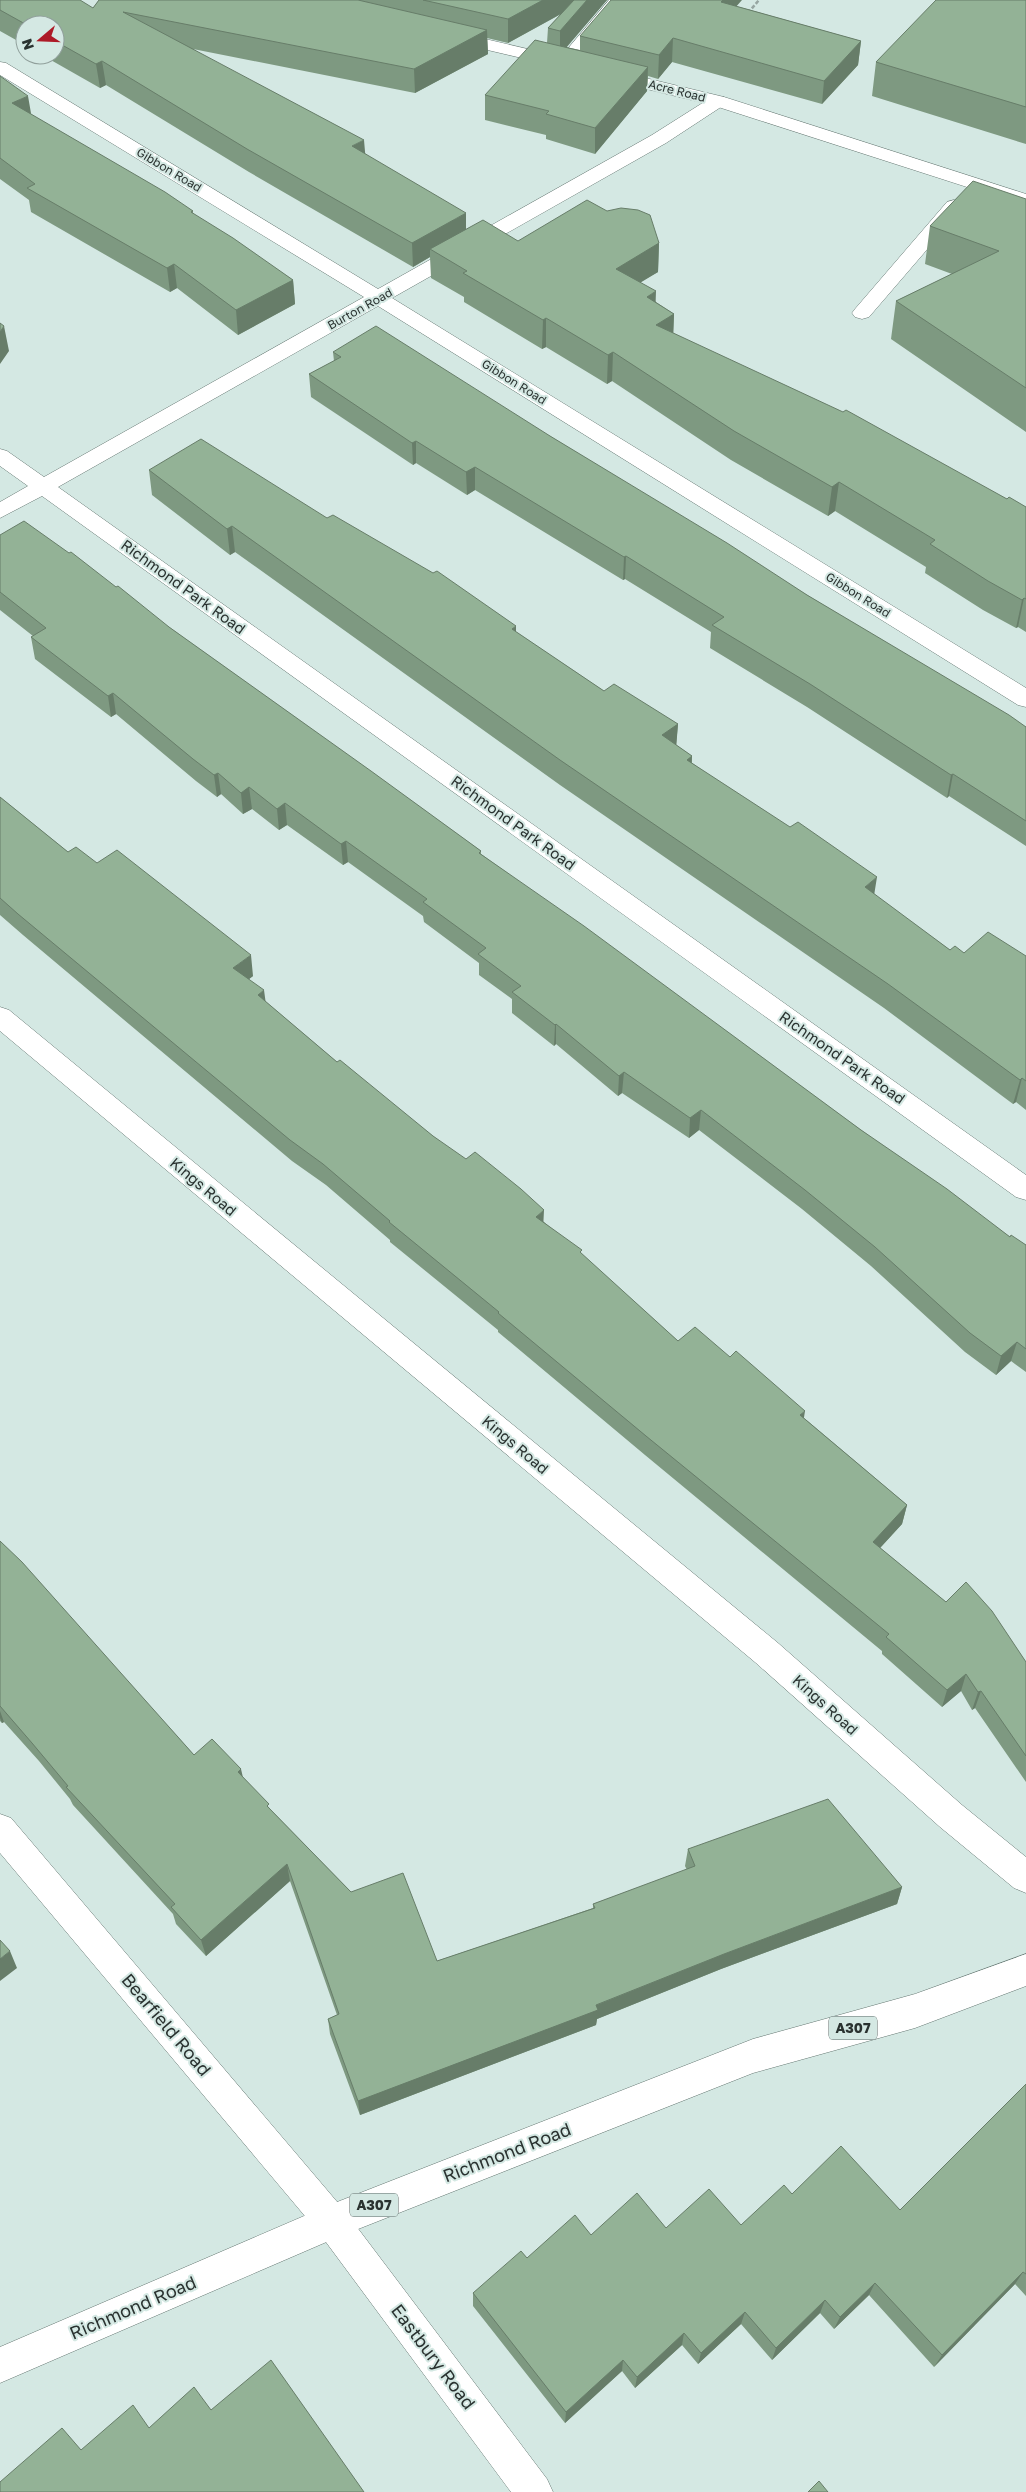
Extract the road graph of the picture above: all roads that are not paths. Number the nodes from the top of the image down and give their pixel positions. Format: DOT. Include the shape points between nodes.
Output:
graph roads {
  1 [pos="618,0"];
  2 [pos="430,32"];
  3 [pos="565,63"];
  4 [pos="0,67"];
  5 [pos="718,101"];
  6 [pos="974,183"];
  7 [pos="1026,200"];
  8 [pos="378,299"];
  9 [pos="862,313"];
  10 [pos="0,456"];
  11 [pos="43,487"];
  12 [pos="0,511"];
  13 [pos="1026,699"];
  14 [pos="0,1017"];
  15 [pos="1026,1189"];
  16 [pos="0,1829"];
  17 [pos="1026,1877"];
  18 [pos="1026,1970"];
  19 [pos="332,2222"];
  20 [pos="0,2365"];
  21 [pos="534,2492"];
  1 -- 3 [label="street"];
  2 -- 3 [label="street, Acre Road"];
  3 -- 5 [label="street, Acre Road"];
  4 -- 8 [label="street, Gibbon Road"];
  5 -- 6 [label="street, Acre Road"];
  5 -- 8 [label="street, Burton Road" via="659,139"];
  6 -- 7 [label="street, Acre Road"];
  6 -- 9 [label="street"];
  8 -- 11 [label="street, Burton Road"];
  8 -- 13 [label="street, Gibbon Road"];
  10 -- 11 [label="street, Richmond Park Road"];
  11 -- 12 [label="street, Burton Road"];
  11 -- 15 [label="street, Richmond Park Road"];
  14 -- 17 [label="street, Kings Road" via="767,1653 951,1816"];
  16 -- 19 [label="street, Bearfield Road"];
  18 -- 19 [label="street, Richmond Road / A307" via="915,2011 754,2056"];
  19 -- 20 [label="street, Richmond Road / A307"];
  19 -- 21 [label="street, Eastbury Road"];
}
